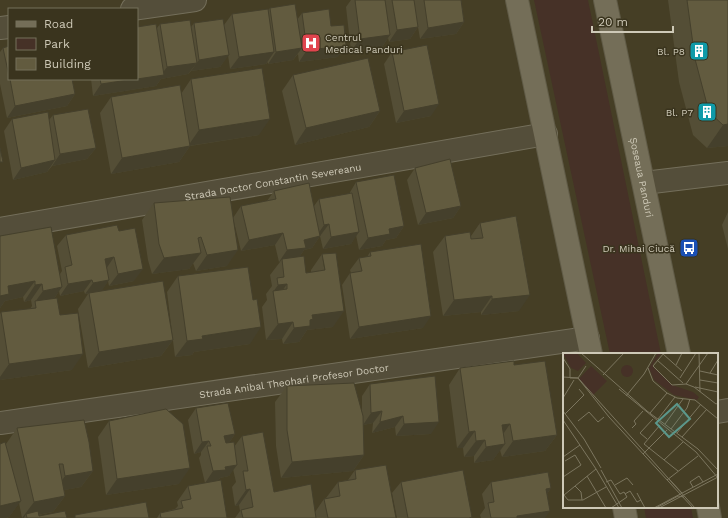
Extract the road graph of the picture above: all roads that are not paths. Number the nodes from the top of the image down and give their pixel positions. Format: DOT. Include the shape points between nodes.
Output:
graph roads {
  1 [pos="195,0"];
  2 [pos="517,0"];
  3 [pos="605,0"];
  4 [pos="138,8"];
  5 [pos="546,134"];
  6 [pos="728,173"];
  7 [pos="644,183"];
  8 [pos="0,229"];
  9 [pos="589,346"];
  10 [pos="679,353"];
  11 [pos="728,410"];
  12 [pos="718,412"];
  13 [pos="0,423"];
  14 [pos="624,508"];
  15 [pos="708,508"];
  16 [pos="626,518"];
  17 [pos="710,518"];
  1 -- 4 [label="street"];
  2 -- 5 [label="main road"];
  3 -- 7 [label="main road, Șoseaua Panduri"];
  5 -- 8 [label="street, Strada Doctor Constantin Severeanu"];
  5 -- 9 [label="main road"];
  6 -- 7 [label="street"];
  7 -- 10 [label="main road, Șoseaua Panduri"];
  9 -- 13 [label="street, Strada Anibal Theohari Profesor Doctor"];
  11 -- 12 [label="street"];
  14 -- 16 [label="main road"];
  15 -- 17 [label="main road"];
}
